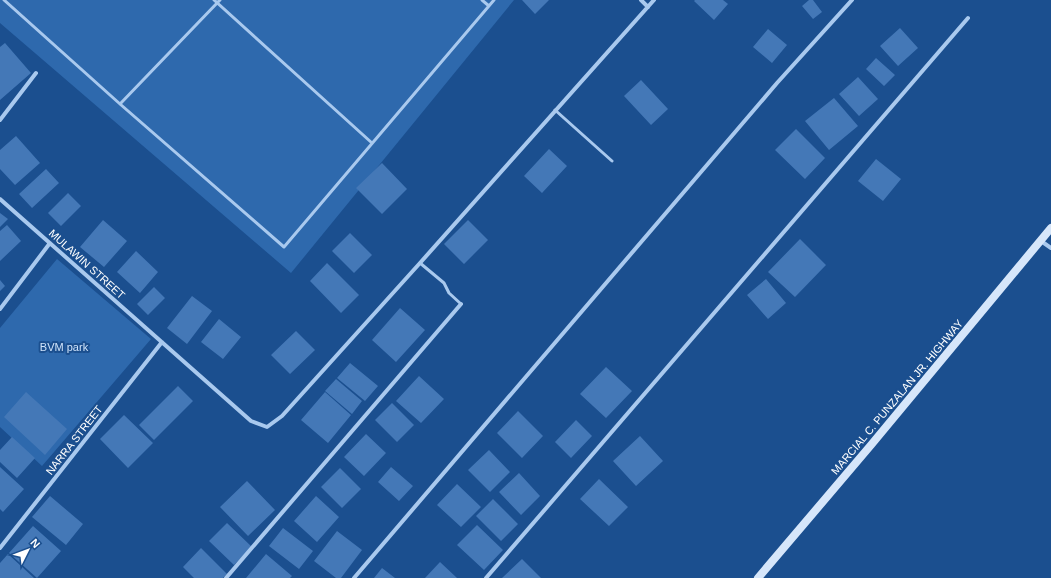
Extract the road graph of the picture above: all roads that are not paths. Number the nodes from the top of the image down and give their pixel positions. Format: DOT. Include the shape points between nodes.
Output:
graph roads {
  1 [pos="4,0"];
  2 [pos="214,0"];
  3 [pos="482,0"];
  4 [pos="494,0"];
  5 [pos="640,0"];
  6 [pos="654,0"];
  7 [pos="852,0"];
  8 [pos="219,1"];
  9 [pos="489,6"];
  10 [pos="648,7"];
  11 [pos="968,18"];
  12 [pos="36,73"];
  13 [pos="120,104"];
  14 [pos="555,110"];
  15 [pos="0,120"];
  16 [pos="372,143"];
  17 [pos="612,161"];
  18 [pos="0,199"];
  19 [pos="1051,228"];
  20 [pos="1041,241"];
  21 [pos="50,243"];
  22 [pos="1051,248"];
  23 [pos="420,263"];
  24 [pos="461,304"];
  25 [pos="0,309"];
  26 [pos="162,342"];
  27 [pos="0,548"];
  28 [pos="226,578"];
  29 [pos="354,578"];
  30 [pos="486,578"];
  31 [pos="758,578"];
  1 -- 13 [label="lane"];
  2 -- 8 [label="lane"];
  3 -- 9 [label="lane"];
  4 -- 9 [label="lane"];
  5 -- 10 [label="street"];
  6 -- 10 [label="street"];
  7 -- 29 [label="street" via="776,83"];
  8 -- 13 [label="lane"];
  8 -- 16 [label="lane"];
  9 -- 16 [label="lane"];
  10 -- 14 [label="street"];
  11 -- 30 [label="street"];
  12 -- 15 [label="street"];
  13 -- 16 [label="lane" via="284,247"];
  14 -- 17 [label="lane"];
  14 -- 23 [label="street"];
  18 -- 21 [label="street, MULAWIN STREET"];
  19 -- 20 [label="main road, MARCIAL C. PUNZALAN JR. HIGHWAY"];
  20 -- 22 [label="street"];
  20 -- 31 [label="main road, MARCIAL C. PUNZALAN JR. HIGHWAY"];
  21 -- 25 [label="street"];
  21 -- 26 [label="street, MULAWIN STREET"];
  23 -- 24 [label="lane" via="444,283 449,293"];
  23 -- 26 [label="street, MULAWIN STREET" via="282,416 266,427 251,420"];
  24 -- 28 [label="street"];
  26 -- 27 [label="street, NARRA STREET"];
}
